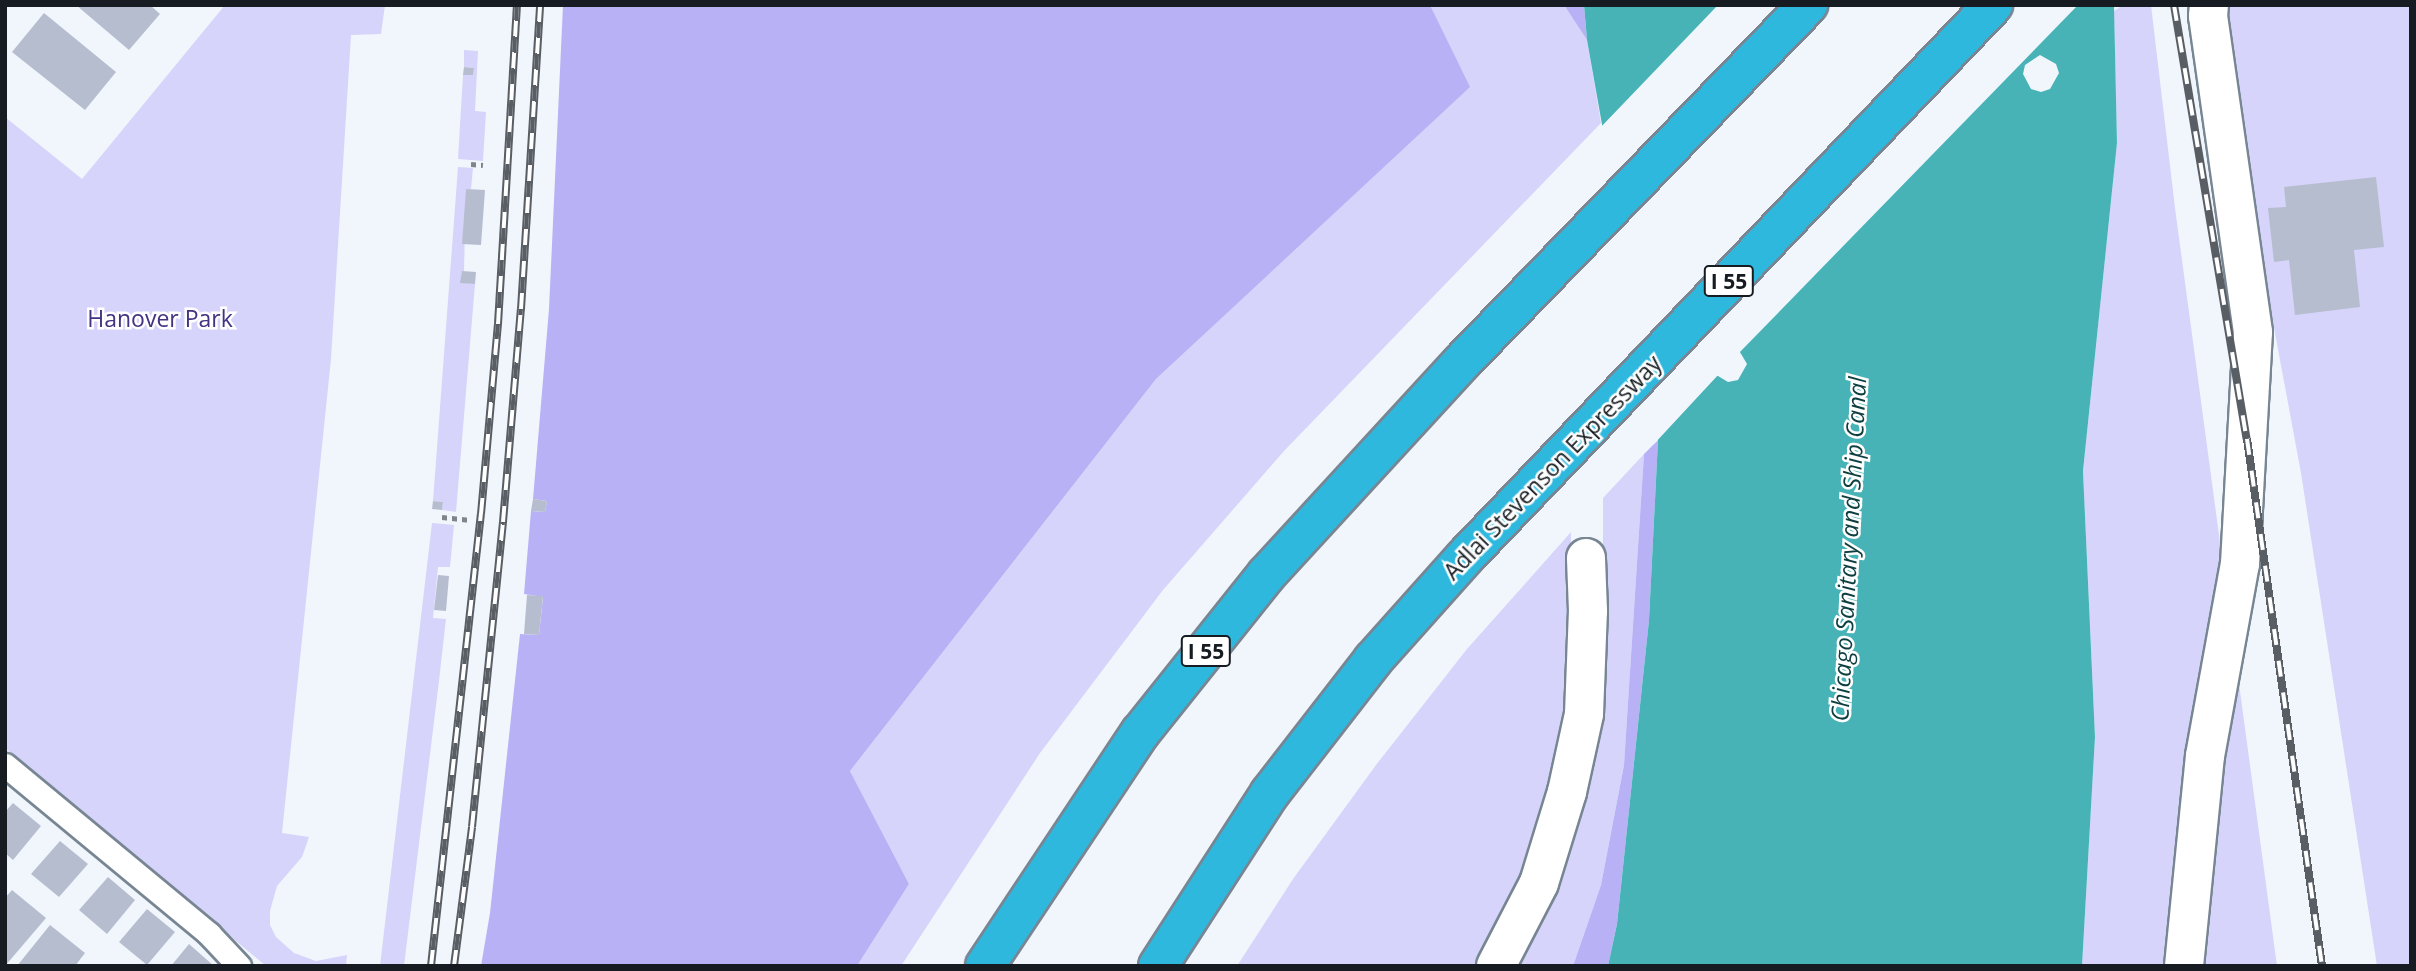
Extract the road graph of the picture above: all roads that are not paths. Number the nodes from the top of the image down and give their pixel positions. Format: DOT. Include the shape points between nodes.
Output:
graph roads {
  1 [pos="1808,5"];
  2 [pos="1993,5"];
  3 [pos="2209,5"];
  4 [pos="1586,558"];
  5 [pos="5,765"];
  6 [pos="239,966"];
  7 [pos="985,966"];
  8 [pos="1158,966"];
  9 [pos="1496,966"];
  10 [pos="2184,966"];
  1 -- 7 [label="highway, I 55" via="1461,363 1267,574 1140,733"];
  2 -- 8 [label="highway, Adlai Stevenson Expressway / I 55" via="1465,557 1373,660 1270,793"];
  3 -- 10 [label="street" via="2253,332 2240,564 2205,756"];
  4 -- 9 [label="street" via="1584,714 1567,792 1539,883"];
  5 -- 6 [label="lane" via="209,934"];
}
